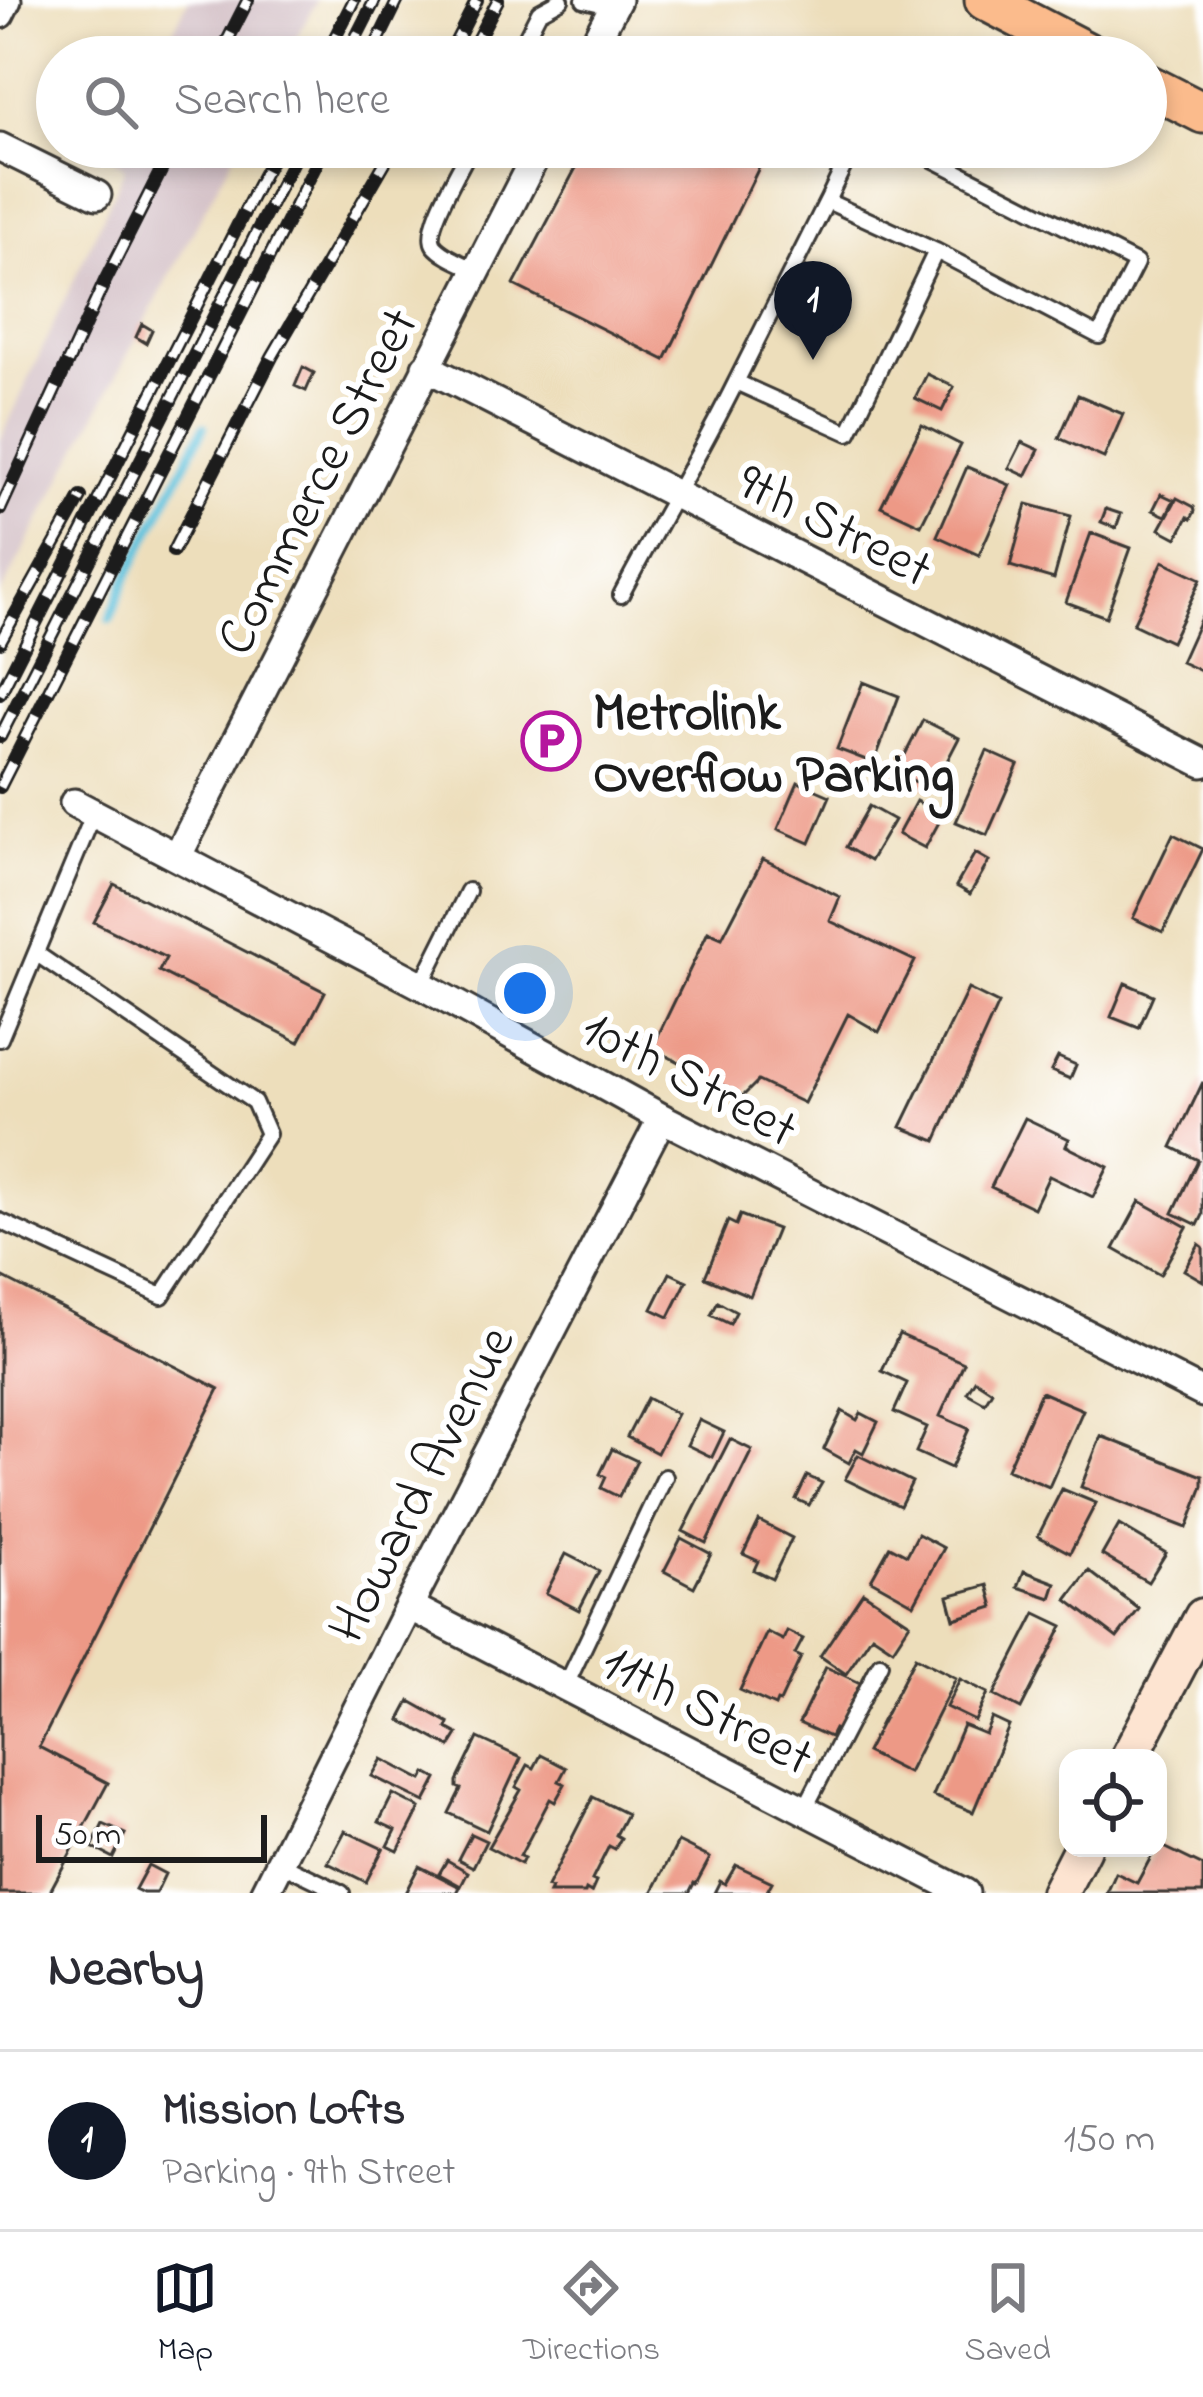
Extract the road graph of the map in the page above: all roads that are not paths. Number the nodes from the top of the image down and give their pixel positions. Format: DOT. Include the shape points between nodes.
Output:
graph roads {
  1 [pos="7,0"];
  2 [pos="561,0"];
  3 [pos="584,0"];
  4 [pos="985,0"];
  5 [pos="616,3"];
  6 [pos="0,14"];
  7 [pos="527,36"];
  8 [pos="598,36"];
  9 [pos="1054,36"];
  10 [pos="1167,95"];
  11 [pos="1203,113"];
  12 [pos="0,147"];
  13 [pos="36,165"];
  14 [pos="43,168"];
  15 [pos="460,168"];
  16 [pos="529,168"];
  17 [pos="843,168"];
  18 [pos="950,168"];
  19 [pos="98,195"];
  20 [pos="827,201"];
  21 [pos="936,251"];
  22 [pos="476,270"];
  23 [pos="426,367"];
  24 [pos="736,382"];
  25 [pos="675,494"];
  26 [pos="621,595"];
  27 [pos="1203,763"];
  28 [pos="84,808"];
  29 [pos="177,857"];
  30 [pos="468,891"];
  31 [pos="37,954"];
  32 [pos="421,985"];
  33 [pos="0,1039"];
  34 [pos="662,1118"];
  35 [pos="0,1221"];
  36 [pos="1203,1393"];
  37 [pos="665,1477"];
  38 [pos="409,1606"];
  39 [pos="1203,1617"];
  40 [pos="880,1664"];
  41 [pos="565,1687"];
  42 [pos="1134,1749"];
  43 [pos="804,1810"];
  44 [pos="1077,1857"];
  45 [pos="280,1862"];
  46 [pos="265,1893"];
  47 [pos="342,1893"];
  48 [pos="965,1893"];
  49 [pos="1059,1893"];
  1 -- 6 [label="street"];
  2 -- 7 [label="lane" via="539,12"];
  3 -- 5 [label="lane"];
  4 -- 9 [label="main road"];
  5 -- 8 [label="street"];
  10 -- 11 [label="main road"];
  12 -- 13 [label="street"];
  14 -- 19 [label="street"];
  15 -- 22 [label="lane" via="431,238"];
  16 -- 22 [label="street, Commerce Street"];
  17 -- 20 [label="lane"];
  18 -- 21 [label="lane" via="1136,263 1099,336"];
  20 -- 21 [label="lane"];
  20 -- 24 [label="lane"];
  21 -- 24 [label="lane" via="849,433"];
  22 -- 23 [label="street, Commerce Street"];
  23 -- 25 [label="street, 9th Street"];
  23 -- 29 [label="street, Commerce Street"];
  24 -- 25 [label="lane"];
  25 -- 26 [label="lane"];
  25 -- 27 [label="street, 9th Street"];
  28 -- 29 [label="street, 10th Street"];
  28 -- 31 [label="lane"];
  29 -- 32 [label="street, 10th Street"];
  30 -- 32 [label="lane"];
  31 -- 33 [label="lane"];
  31 -- 35 [label="lane" via="254,1102 268,1135 162,1296"];
  32 -- 34 [label="street, 10th Street"];
  34 -- 36 [label="street, 10th Street"];
  34 -- 38 [label="street, Howard Avenue"];
  37 -- 41 [label="lane"];
  38 -- 41 [label="street, 11th Street"];
  38 -- 45 [label="street, Howard Avenue"];
  39 -- 42 [label="street"];
  40 -- 43 [label="lane"];
  41 -- 43 [label="street, 11th Street"];
  43 -- 48 [label="street, 11th Street"];
  44 -- 49 [label="street"];
  45 -- 46 [label="street, Howard Avenue"];
  45 -- 47 [label="lane"];
}
